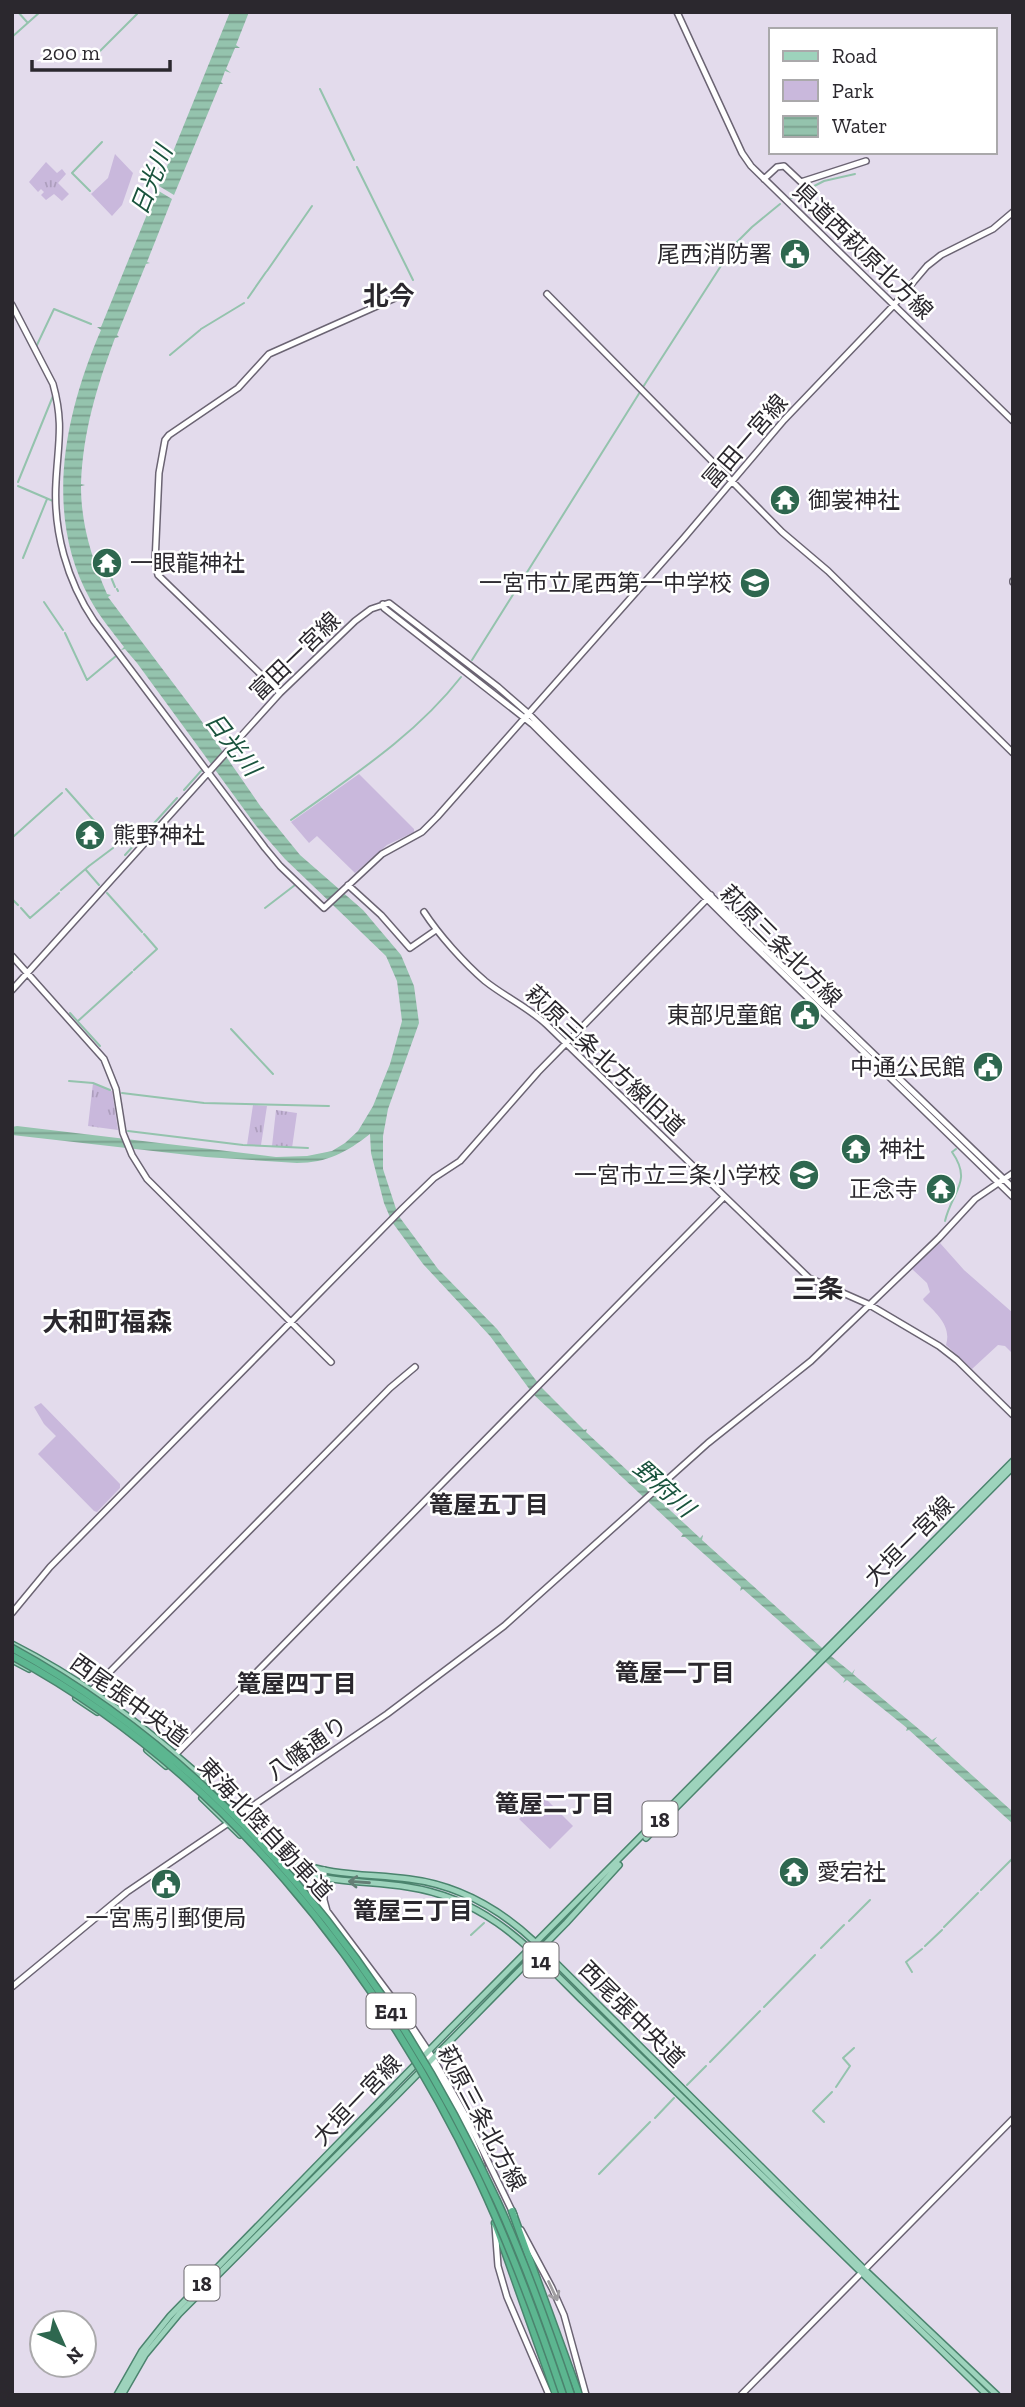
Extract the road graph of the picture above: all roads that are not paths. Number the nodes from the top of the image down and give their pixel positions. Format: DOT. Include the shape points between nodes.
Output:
graph roads {
  1 [pos="677,12"];
  2 [pos="866,160"];
  3 [pos="764,179"];
  4 [pos="1013,212"];
  5 [pos="547,294"];
  6 [pos="395,298"];
  7 [pos="12,305"];
  8 [pos="893,306"];
  9 [pos="1013,421"];
  10 [pos="733,481"];
  11 [pos="280,693"];
  12 [pos="527,716"];
  13 [pos="1013,752"];
  14 [pos="209,771"];
  15 [pos="348,885"];
  16 [pos="710,897"];
  17 [pos="424,912"];
  18 [pos="436,930"];
  19 [pos="12,956"];
  20 [pos="28,973"];
  21 [pos="12,990"];
  22 [pos="566,1043"];
  23 [pos="1013,1173"];
  24 [pos="1001,1181"];
  25 [pos="1013,1188"];
  26 [pos="724,1197"];
  27 [pos="1013,1197"];
  28 [pos="868,1304"];
  29 [pos="291,1322"];
  30 [pos="331,1362"];
  31 [pos="415,1367"];
  32 [pos="1013,1415"];
  33 [pos="1013,1461"];
  34 [pos="1013,1467"];
  35 [pos="12,1613"];
  36 [pos="12,1646"];
  37 [pos="832,1647"];
  38 [pos="12,1658"];
  39 [pos="816,1664"];
  40 [pos="91,1690"];
  41 [pos="81,1701"];
  42 [pos="175,1754"];
  43 [pos="166,1765"];
  44 [pos="240,1815"];
  45 [pos="228,1824"];
  46 [pos="324,1870"];
  47 [pos="323,1879"];
  48 [pos="535,1942"];
  49 [pos="529,1948"];
  50 [pos="541,1948"];
  51 [pos="535,1954"];
  52 [pos="12,1987"];
  53 [pos="426,2053"];
  54 [pos="431,2060"];
  55 [pos="1013,2119"];
  56 [pos="512,2211"];
  57 [pos="495,2223"];
  58 [pos="863,2272"];
  59 [pos="119,2395"];
  60 [pos="549,2395"];
  61 [pos="556,2395"];
  62 [pos="563,2395"];
  63 [pos="570,2395"];
  64 [pos="579,2395"];
  65 [pos="586,2395"];
  66 [pos="741,2395"];
  67 [pos="987,2395"];
  68 [pos="997,2395"];
  1 -- 3 [label="street, 県道西萩原北方線" via="742,153"];
  2 -- 3 [label="street" via="801,182 783,166"];
  3 -- 8 [label="street, 県道西萩原北方線"];
  4 -- 8 [label="street, 冨田一宮線" via="993,229 936,259"];
  5 -- 10 [label="street"];
  6 -- 11 [label="street" via="269,354 239,388 165,440 159,473 158,575"];
  7 -- 14 [label="street" via="56,395 61,434 55,484 57,517 76,589 94,621"];
  8 -- 9 [label="street, 県道西萩原北方線"];
  8 -- 10 [label="street, 冨田一宮線" via="784,419"];
  10 -- 12 [label="street, 冨田一宮線"];
  10 -- 13 [label="street"];
  11 -- 12 [label="street, 富田一宮線" via="355,621 389,603 498,687"];
  11 -- 14 [label="street, 富田一宮線"];
  12 -- 15 [label="street, 冨田一宮線" via="422,832 386,851"];
  12 -- 16 [label="street, 萩原三条北方線"];
  14 -- 15 [label="street" via="280,866 324,908"];
  14 -- 20 [label="street, 富田一宮線"];
  15 -- 18 [label="street" via="410,948"];
  16 -- 22 [label="street"];
  16 -- 24 [label="street, 萩原三条北方線"];
  17 -- 18 [label="street, 萩原三条北方線旧道"];
  18 -- 22 [label="street, 萩原三条北方線旧道" via="485,981 529,1008"];
  19 -- 20 [label="street"];
  20 -- 21 [label="street, 富田一宮線"];
  20 -- 29 [label="street" via="104,1059 115,1084 123,1133 147,1179"];
  22 -- 26 [label="street, 萩原三条北方線旧道"];
  22 -- 29 [label="street" via="460,1161 434,1178"];
  23 -- 24 [label="street, 八幡通り"];
  24 -- 25 [label="street, 萩原三条北方線"];
  24 -- 27 [label="street, 萩原三条北方線"];
  24 -- 28 [label="street, 八幡通り" via="975,1199"];
  26 -- 28 [label="street, 萩原三条北方線旧道" via="809,1278"];
  26 -- 42 [label="street"];
  28 -- 32 [label="street, 萩原三条北方線旧道" via="942,1348"];
  28 -- 44 [label="street, 八幡通り" via="811,1361 737,1418 483,1643"];
  29 -- 30 [label="street"];
  29 -- 35 [label="street" via="50,1567"];
  31 -- 40 [label="street"];
  33 -- 37 [label="main road, 大垣一宮線 / 18"];
  34 -- 37 [label="main road, 大垣一宮線 / 18"];
  36 -- 40 [label="main road, 西尾張中央道 / 14"];
  36 -- 63 [label="highway, 東海北陸自動車道 / E41, bridge" via="112,1710 187,1770 257,1839 347,1948 419,2055 468,2143 523,2262"];
  37 -- 39 [label="main road, 18"];
  38 -- 41 [label="main road, 西尾張中央道 / 14"];
  38 -- 62 [label="highway, 東海北陸自動車道 / E41, bridge" via="89,1702 182,1775 251,1843 341,1952 413,2058 462,2147 516,2265"];
  39 -- 48 [label="main road, 大垣一宮線 / 18"];
  39 -- 50 [label="main road, 大垣一宮線 / 18"];
  40 -- 41 [label="street"];
  40 -- 42 [label="main road, 西尾張中央道 / 14"];
  41 -- 43 [label="main road, 西尾張中央道 / 14"];
  42 -- 43 [label="street"];
  42 -- 44 [label="main road, 西尾張中央道 / 14"];
  43 -- 45 [label="main road, 西尾張中央道 / 14"];
  44 -- 45 [label="street, 八幡通り"];
  44 -- 46 [label="main road, 西尾張中央道 / 14" via="278,1853"];
  45 -- 47 [label="main road, 西尾張中央道 / 14" via="270,1859"];
  45 -- 52 [label="street, 八幡通り" via="127,1892"];
  46 -- 47 [label="street, 萩原三条北方線"];
  46 -- 48 [label="main road, 西尾張中央道 / 14" via="444,1886 494,1909"];
  49 -- 47 [label="main road, 西尾張中央道 / 14, one-way" via="488,1915 452,1897 406,1886"];
  47 -- 53 [label="street, 萩原三条北方線" via="327,1911 399,2007"];
  48 -- 49 [label="main road, 大垣一宮線 / 18"];
  48 -- 50 [label="main road, 西尾張中央道 / 14"];
  49 -- 51 [label="main road, 西尾張中央道 / 14"];
  49 -- 53 [label="main road, 大垣一宮線 / 18"];
  50 -- 51 [label="main road, 大垣一宮線 / 18"];
  50 -- 58 [label="main road, 西尾張中央道 / 14"];
  51 -- 54 [label="main road, 大垣一宮線 / 18"];
  51 -- 58 [label="main road, 西尾張中央道 / 14"];
  53 -- 54 [label="street, 萩原三条北方線"];
  53 -- 59 [label="main road, 大垣一宮線 / 18" via="170,2316 142,2351"];
  54 -- 56 [label="street, 萩原三条北方線" via="468,2120"];
  54 -- 57 [label="street, 萩原三条北方線" via="473,2143"];
  54 -- 59 [label="main road, 大垣一宮線 / 18" via="170,2323"];
  55 -- 58 [label="street"];
  56 -- 64 [label="highway"];
  56 -- 65 [label="street, 萩原三条北方線, one-way" via="564,2315"];
  57 -- 60 [label="street, 萩原三条北方線" via="498,2266 507,2297"];
  57 -- 61 [label="highway"];
  58 -- 66 [label="street"];
  58 -- 67 [label="main road, 西尾張中央道 / 14"];
  58 -- 68 [label="main road, 西尾張中央道 / 14"];
}
